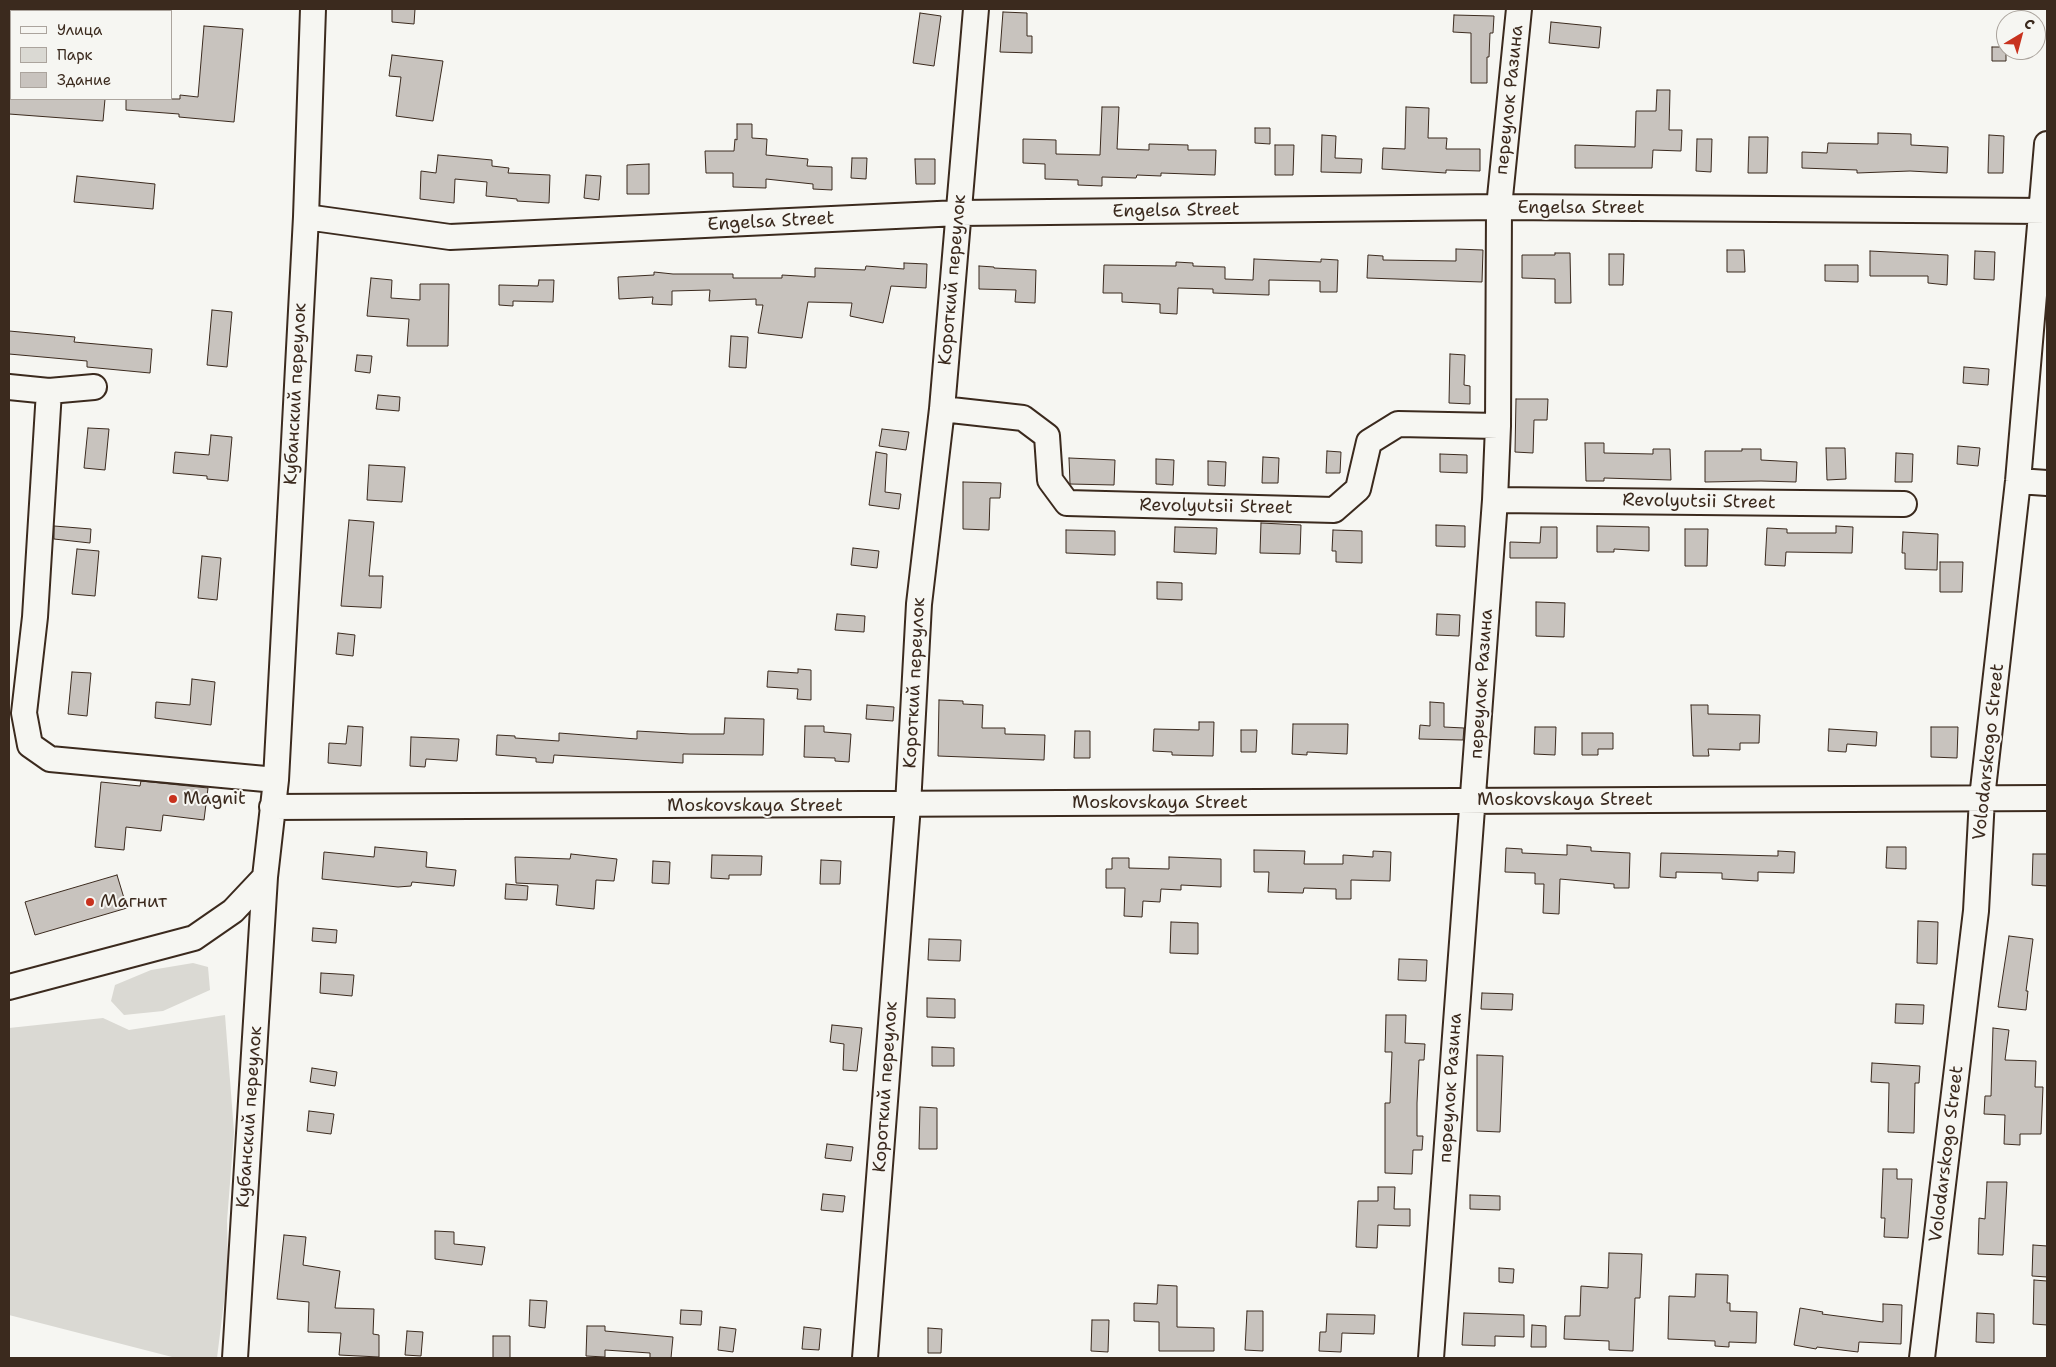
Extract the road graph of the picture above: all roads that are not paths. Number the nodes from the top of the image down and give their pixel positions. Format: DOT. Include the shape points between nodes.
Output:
graph roads {
  1 [pos="313,9"];
  2 [pos="976,9"];
  3 [pos="1519,9"];
  4 [pos="2047,144"];
  5 [pos="1499,208"];
  6 [pos="2044,211"];
  7 [pos="959,213"];
  8 [pos="306,217"];
  9 [pos="9,387"];
  10 [pos="94,387"];
  11 [pos="49,391"];
  12 [pos="942,409"];
  13 [pos="1498,426"];
  14 [pos="2018,481"];
  15 [pos="2047,483"];
  16 [pos="1495,500"];
  17 [pos="1904,504"];
  18 [pos="276,780"];
  19 [pos="1982,798"];
  20 [pos="2047,798"];
  21 [pos="1473,801"];
  22 [pos="908,805"];
  23 [pos="272,807"];
  24 [pos="265,877"];
  25 [pos="9,987"];
  26 [pos="235,1358"];
  27 [pos="865,1358"];
  28 [pos="1431,1358"];
  29 [pos="1922,1358"];
  1 -- 8 [label="street, Кубанский переулок"];
  2 -- 7 [label="street, Короткий переулок"];
  3 -- 5 [label="street, переулок Разина"];
  4 -- 6 [label="street, Volodarskogo Street"];
  5 -- 6 [label="street, Engelsa Street"];
  5 -- 7 [label="street, Engelsa Street"];
  5 -- 13 [label="street, переулок Разина"];
  6 -- 14 [label="street, Volodarskogo Street"];
  7 -- 8 [label="street, Engelsa Street" via="450,237"];
  7 -- 12 [label="street, Короткий переулок"];
  8 -- 18 [label="street, Кубанский переулок"];
  9 -- 11 [label="street"];
  10 -- 11 [label="street"];
  11 -- 18 [label="street" via="35,617 24,713 30,745 50,759"];
  12 -- 13 [label="street, Revolyutsii Street" via="1023,418 1047,436 1050,480 1067,503 1334,510 1358,489 1369,442 1398,424"];
  12 -- 22 [label="street, Короткий переулок" via="919,604"];
  13 -- 16 [label="street, переулок Разина"];
  14 -- 15 [label="street"];
  14 -- 19 [label="street, Volodarskogo Street"];
  16 -- 17 [label="street, Revolyutsii Street"];
  16 -- 21 [label="street, переулок Разина"];
  18 -- 23 [label="street, Кубанский переулок"];
  19 -- 20 [label="street, Moskovskaya Street"];
  19 -- 21 [label="street, Moskovskaya Street"];
  19 -- 29 [label="street, Volodarskogo Street" via="1976,911"];
  21 -- 22 [label="street, Moskovskaya Street"];
  21 -- 28 [label="street, переулок Разина"];
  22 -- 23 [label="street, Moskovskaya Street"];
  22 -- 27 [label="street, Короткий переулок"];
  23 -- 24 [label="street, Кубанский переулок"];
  24 -- 25 [label="street" via="233,911 194,938"];
  24 -- 26 [label="street, Кубанский переулок"];
}
